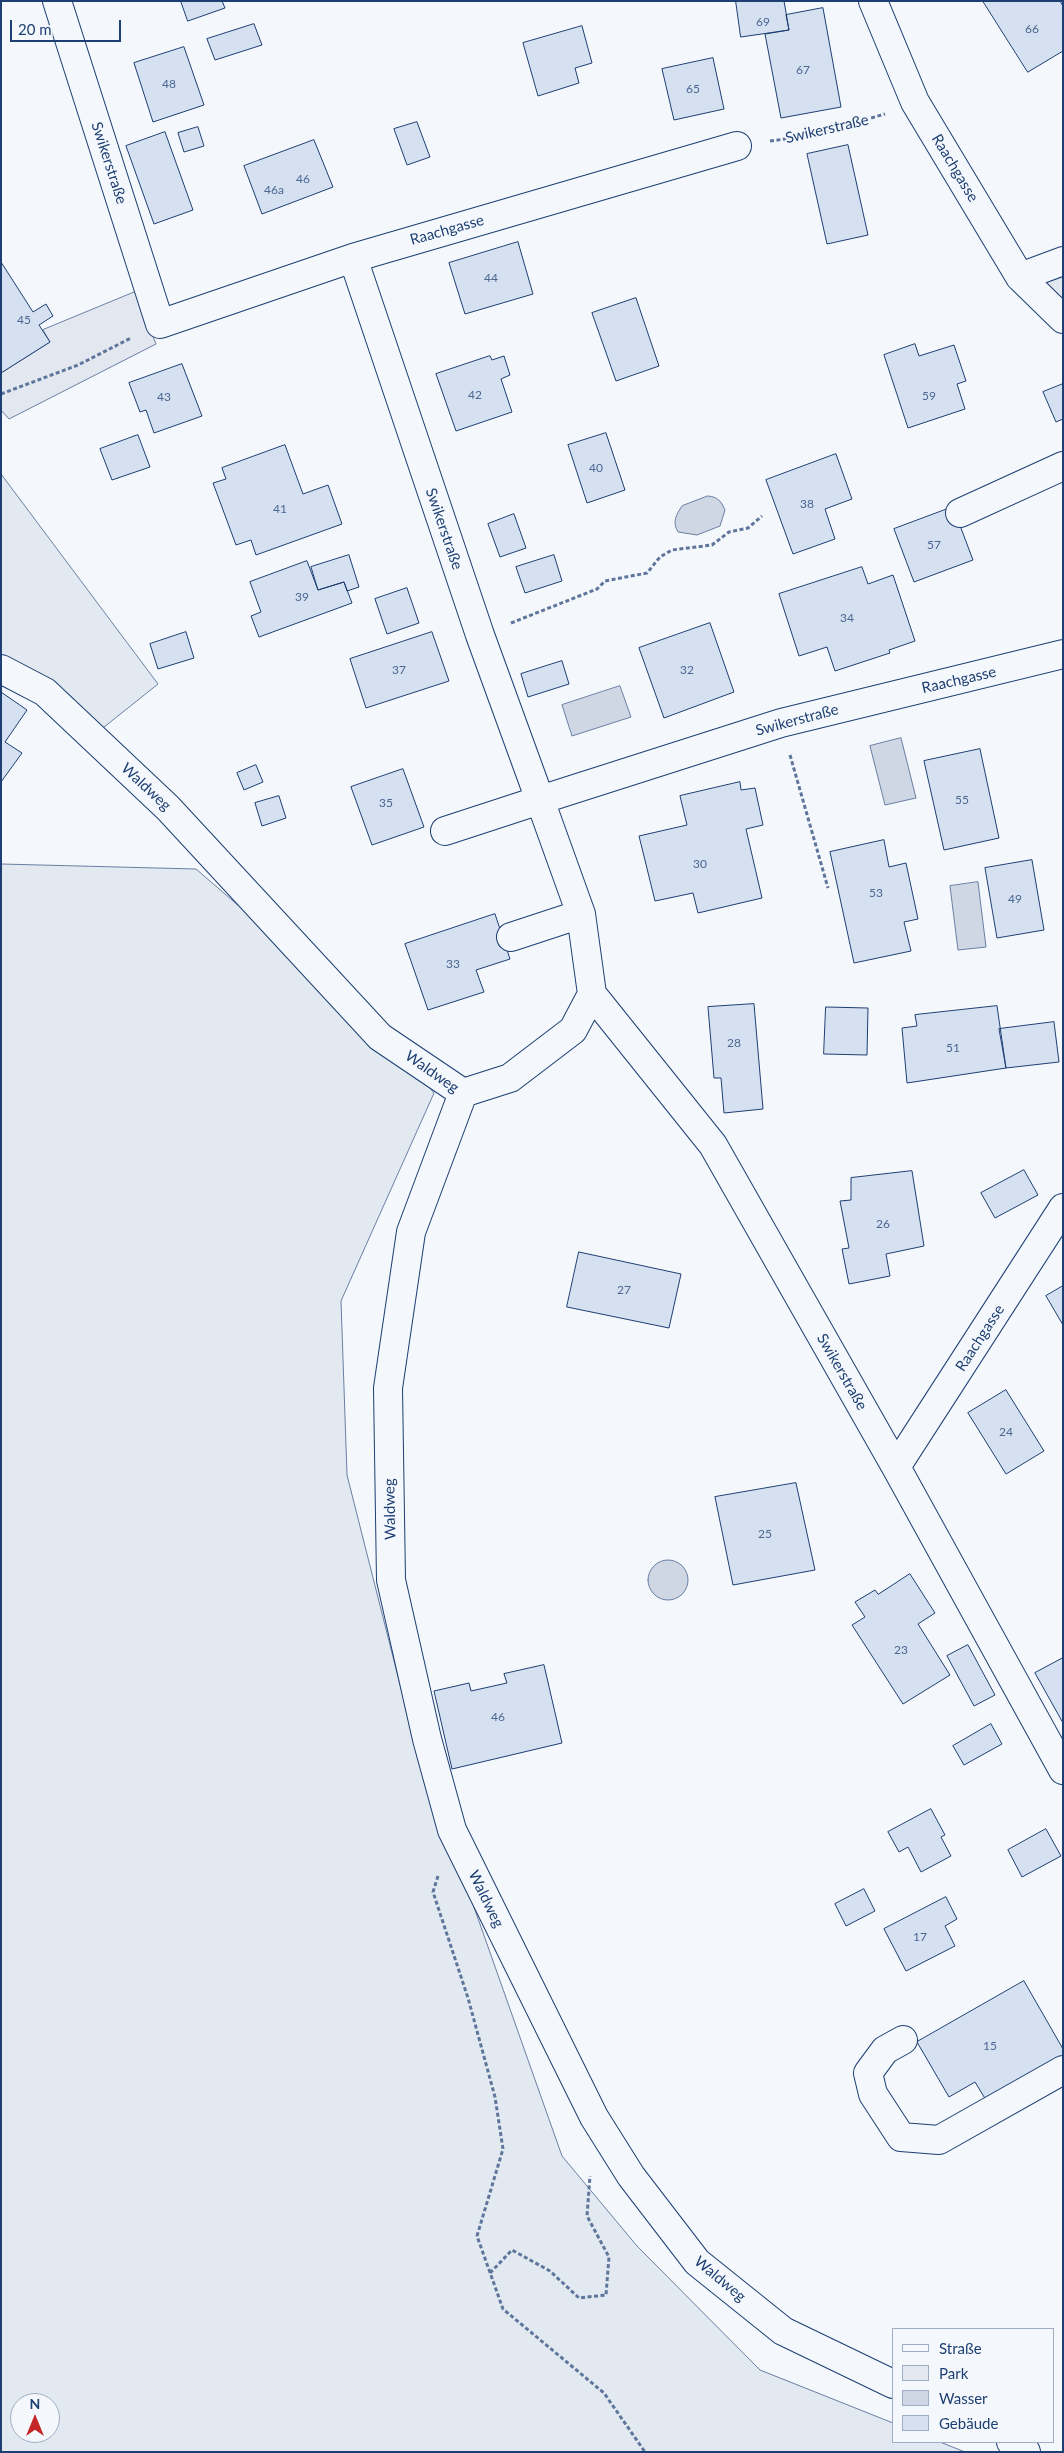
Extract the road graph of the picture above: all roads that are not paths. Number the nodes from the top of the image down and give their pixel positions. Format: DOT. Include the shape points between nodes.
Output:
graph roads {
  1 [pos="57,1"];
  2 [pos="874,1"];
  3 [pos="737,146"];
  4 [pos="352,258"];
  5 [pos="1063,261"];
  6 [pos="1020,277"];
  7 [pos="1063,319"];
  8 [pos="160,324"];
  9 [pos="1063,466"];
  10 [pos="960,513"];
  11 [pos="1063,654"];
  12 [pos="1,669"];
  13 [pos="855,705"];
  14 [pos="540,800"];
  15 [pos="445,831"];
  16 [pos="581,914"];
  17 [pos="511,937"];
  18 [pos="592,994"];
  19 [pos="463,1093"];
  20 [pos="1063,1208"];
  21 [pos="896,1467"];
  22 [pos="1063,1770"];
  23 [pos="903,2040"];
  24 [pos="1063,2070"];
  25 [pos="892,2384"];
  26 [pos="1012,2443"];
  27 [pos="1026,2452"];
  1 -- 8 [label="street, Swikerstraße"];
  2 -- 6 [label="street, Raachgasse" via="915,102"];
  3 -- 4 [label="street, Raachgasse"];
  4 -- 8 [label="street, Raachgasse"];
  4 -- 14 [label="street, Swikerstraße" via="480,635"];
  5 -- 6 [label="street"];
  6 -- 7 [label="street, Raachgasse"];
  9 -- 10 [label="street"];
  11 -- 13 [label="street, Raachgasse"];
  12 -- 19 [label="street, Waldweg" via="45,692 168,808 380,1037"];
  13 -- 14 [label="street, Swikerstraße" via="781,723"];
  14 -- 15 [label="street"];
  14 -- 16 [label="street, Swikerstraße"];
  16 -- 17 [label="street"];
  16 -- 18 [label="street, Swikerstraße"];
  18 -- 19 [label="street" via="573,1030 566,1036 510,1078"];
  18 -- 21 [label="street, Swikerstraße" via="713,1145"];
  19 -- 25 [label="street, Waldweg" via="411,1232 388,1388 391,1580 427,1739 452,1830 594,2117 631,2176 697,2262 783,2331"];
  20 -- 21 [label="street, Raachgasse"];
  21 -- 22 [label="street, Swikerstraße"];
  23 -- 24 [label="street" via="885,2050 868,2073 873,2094 901,2137 938,2140"];
  26 -- 27 [label="street"];
}
